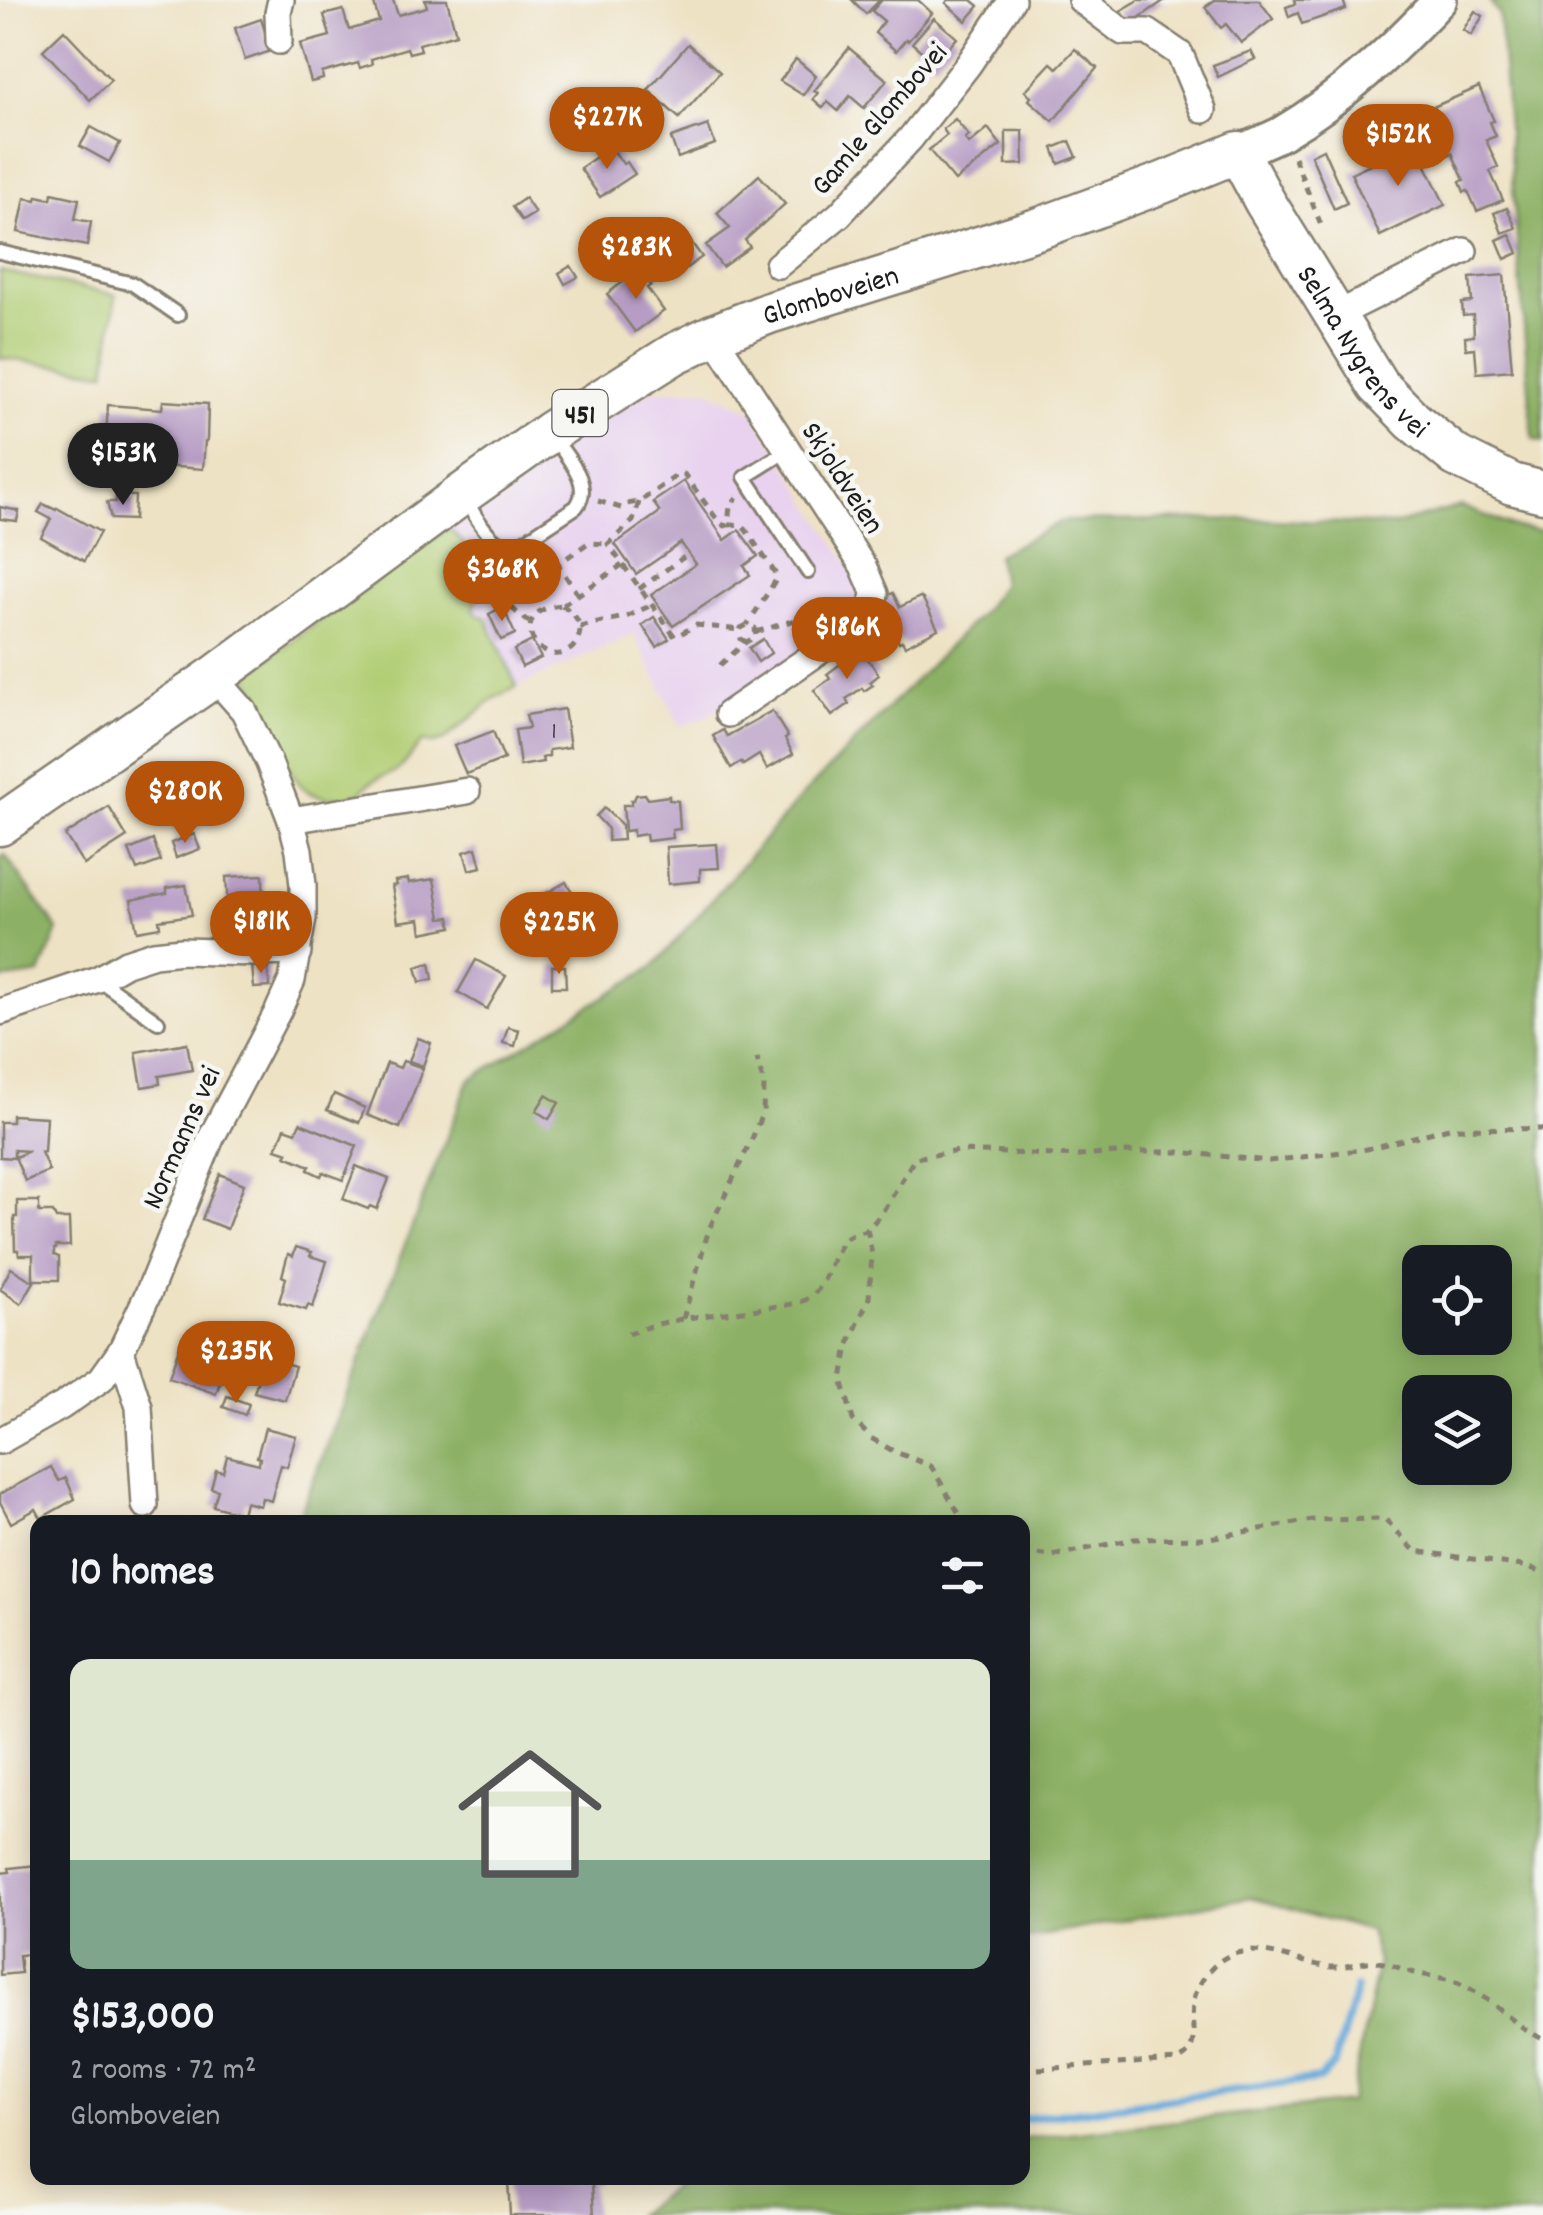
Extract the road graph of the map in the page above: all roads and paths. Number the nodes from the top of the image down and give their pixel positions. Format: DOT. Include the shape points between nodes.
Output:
graph roads {
  1 [pos="282,0"];
  2 [pos="1012,0"];
  3 [pos="1081,0"];
  4 [pos="1440,0"];
  5 [pos="278,41"];
  6 [pos="1204,110"];
  7 [pos="1238,152"];
  8 [pos="1295,160"];
  9 [pos="1328,239"];
  10 [pos="1464,251"];
  11 [pos="0,252"];
  12 [pos="778,266"];
  13 [pos="178,315"];
  14 [pos="1334,316"];
  15 [pos="714,335"];
  16 [pos="550,432"];
  17 [pos="788,450"];
  18 [pos="1543,492"];
  19 [pos="460,495"];
  20 [pos="582,499"];
  21 [pos="639,502"];
  22 [pos="730,514"];
  23 [pos="728,525"];
  24 [pos="608,544"];
  25 [pos="510,548"];
  26 [pos="684,558"];
  27 [pos="558,564"];
  28 [pos="622,565"];
  29 [pos="808,572"];
  30 [pos="639,588"];
  31 [pos="578,595"];
  32 [pos="506,600"];
  33 [pos="562,605"];
  34 [pos="652,606"];
  35 [pos="807,613"];
  36 [pos="529,622"];
  37 [pos="747,625"];
  38 [pos="580,627"];
  39 [pos="740,630"];
  40 [pos="756,632"];
  41 [pos="746,642"];
  42 [pos="720,665"];
  43 [pos="214,677"];
  44 [pos="728,714"];
  45 [pos="467,791"];
  46 [pos="292,820"];
  47 [pos="0,824"];
  48 [pos="298,952"];
  49 [pos="98,979"];
  50 [pos="0,1012"];
  51 [pos="158,1022"];
  52 [pos="757,1058"];
  53 [pos="1543,1129"];
  54 [pos="868,1228"];
  55 [pos="683,1319"];
  56 [pos="628,1334"];
  57 [pos="121,1350"];
  58 [pos="0,1441"];
  59 [pos="145,1505"];
  60 [pos="960,1515"];
  61 [pos="1030,1553"];
  62 [pos="1543,1574"];
  63 [pos="1543,2039"];
  64 [pos="1030,2069"];
  1 -- 5 [label="street"];
  2 -- 12 [label="street, Gamle Glombovei" via="910,139 840,215"];
  3 -- 6 [label="street" via="1123,32 1148,32 1180,54"];
  4 -- 7 [label="street, Glomboveien" via="1345,90 1281,133"];
  7 -- 14 [label="main road, Selma Nygrens vei"];
  7 -- 15 [label="main road, Glomboveien / 451" via="1040,228"];
  8 -- 9 [label="path"];
  10 -- 14 [label="street"];
  11 -- 13 [label="lane" via="133,284"];
  14 -- 18 [label="main road, Selma Nygrens vei" via="1378,384 1414,421 1456,456"];
  15 -- 16 [label="main road, Glomboveien / 451"];
  15 -- 17 [label="street, Skjoldveien"];
  16 -- 19 [label="main road, Glomboveien / 451"];
  16 -- 20 [label="lane" via="576,471"];
  17 -- 29 [label="lane" via="745,477"];
  17 -- 44 [label="street, Skjoldveien" via="876,594 868,618"];
  19 -- 25 [label="lane" via="492,538"];
  19 -- 43 [label="main road, Glomboveien / 451"];
  20 -- 21 [label="path" via="614,508"];
  20 -- 25 [label="lane"];
  21 -- 23 [label="path" via="684,474"];
  21 -- 24 [label="path" via="633,521"];
  22 -- 23 [label="path"];
  23 -- 37 [label="path" via="744,527 775,574"];
  24 -- 27 [label="path" via="588,543"];
  24 -- 28 [label="path"];
  25 -- 32 [label="path"];
  26 -- 30 [label="path"];
  27 -- 31 [label="path"];
  27 -- 32 [label="path"];
  28 -- 30 [label="path"];
  28 -- 31 [label="path"];
  30 -- 34 [label="path"];
  31 -- 33 [label="path"];
  32 -- 36 [label="path"];
  33 -- 36 [label="path" via="543,609"];
  33 -- 38 [label="path"];
  34 -- 38 [label="path"];
  34 -- 39 [label="path" via="675,637 696,624"];
  35 -- 40 [label="path"];
  36 -- 38 [label="path" via="540,650 558,655 575,645"];
  37 -- 39 [label="path"];
  37 -- 40 [label="path"];
  39 -- 41 [label="path"];
  40 -- 41 [label="path"];
  41 -- 42 [label="path"];
  43 -- 46 [label="street, Normanns vei" via="244,711"];
  43 -- 47 [label="main road, Glomboveien / 451"];
  45 -- 46 [label="street"];
  46 -- 48 [label="street, Normanns vei" via="303,885"];
  48 -- 49 [label="street" via="154,954"];
  48 -- 57 [label="street, Normanns vei" via="278,1012 211,1138"];
  49 -- 50 [label="street"];
  49 -- 51 [label="lane"];
  52 -- 55 [label="path" via="762,1110 709,1228"];
  53 -- 54 [label="path" via="1449,1128 1268,1162 1180,1152 959,1151 915,1158"];
  54 -- 55 [label="path" via="848,1236 818,1292 801,1302"];
  54 -- 60 [label="path" via="869,1298 842,1379 853,1420 893,1451 932,1466"];
  55 -- 56 [label="path"];
  57 -- 58 [label="street, Normanns vei" via="101,1379"];
  57 -- 59 [label="street" via="139,1407"];
  61 -- 62 [label="path" via="1052,1556 1134,1539 1209,1538 1312,1520 1385,1519 1414,1551"];
  63 -- 64 [label="path" via="1452,1981 1378,1962 1338,1968 1248,1951 1216,1963 1204,1977 1186,2057"];
}
